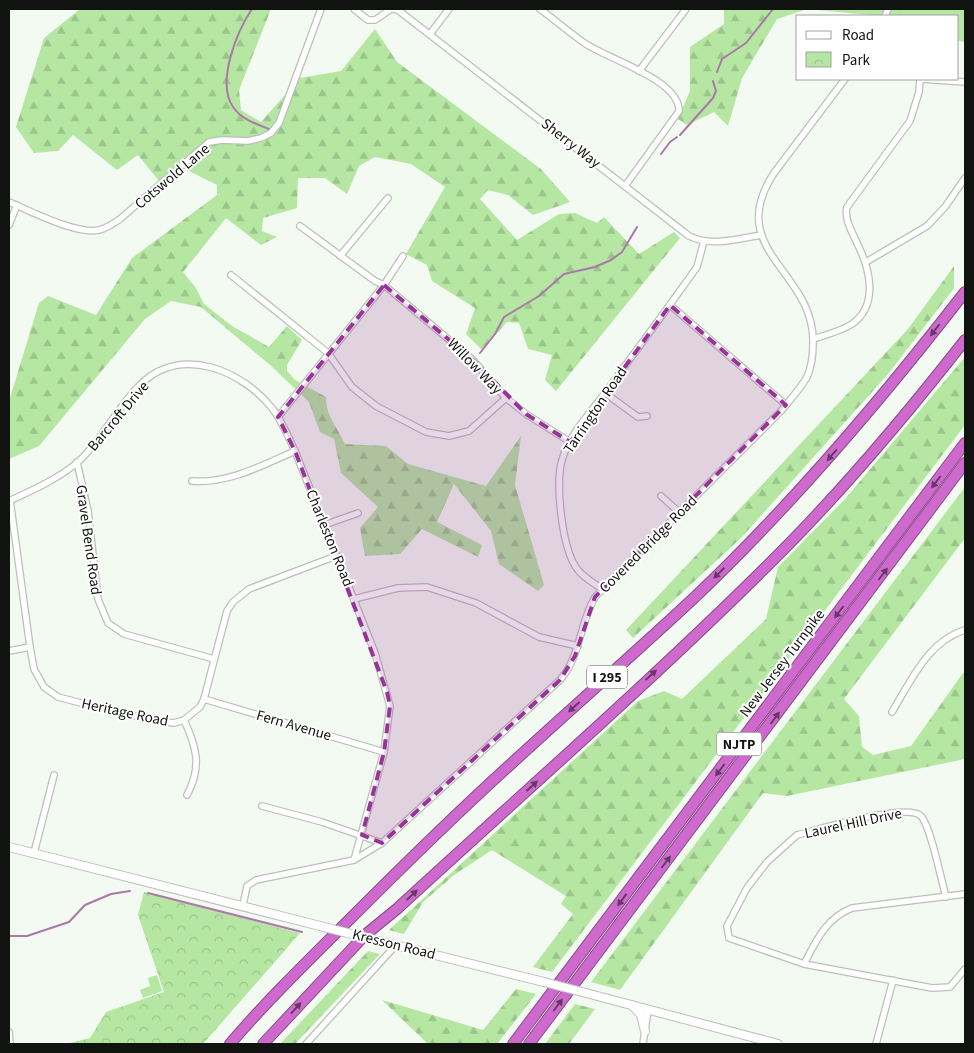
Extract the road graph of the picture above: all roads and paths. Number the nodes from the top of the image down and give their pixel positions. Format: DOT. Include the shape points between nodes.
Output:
graph roads {
  1 [pos="321,9"];
  2 [pos="354,9"];
  3 [pos="392,9"];
  4 [pos="449,9"];
  5 [pos="540,9"];
  6 [pos="686,9"];
  7 [pos="430,34"];
  8 [pos="639,71"];
  9 [pos="844,80"];
  10 [pos="920,80"];
  11 [pos="935,80"];
  12 [pos="965,82"];
  13 [pos="965,178"];
  14 [pos="625,186"];
  15 [pos="388,198"];
  16 [pos="9,202"];
  17 [pos="17,205"];
  18 [pos="9,225"];
  19 [pos="300,226"];
  20 [pos="761,235"];
  21 [pos="704,241"];
  22 [pos="340,256"];
  23 [pos="402,256"];
  24 [pos="866,262"];
  25 [pos="231,275"];
  26 [pos="384,285"];
  27 [pos="965,292"];
  28 [pos="670,305"];
  29 [pos="813,339"];
  30 [pos="965,340"];
  31 [pos="328,353"];
  32 [pos="605,393"];
  33 [pos="506,398"];
  34 [pos="786,405"];
  35 [pos="647,416"];
  36 [pos="278,417"];
  37 [pos="570,442"];
  38 [pos="965,443"];
  39 [pos="295,451"];
  40 [pos="77,462"];
  41 [pos="965,463"];
  42 [pos="192,481"];
  43 [pos="661,496"];
  44 [pos="10,500"];
  45 [pos="680,512"];
  46 [pos="358,513"];
  47 [pos="324,525"];
  48 [pos="336,556"];
  49 [pos="602,589"];
  50 [pos="354,599"];
  51 [pos="965,630"];
  52 [pos="578,646"];
  53 [pos="30,647"];
  54 [pos="9,651"];
  55 [pos="214,659"];
  56 [pos="204,700"];
  57 [pos="892,712"];
  58 [pos="184,720"];
  59 [pos="384,752"];
  60 [pos="54,775"];
  61 [pos="186,795"];
  62 [pos="262,806"];
  63 [pos="362,835"];
  64 [pos="382,843"];
  65 [pos="9,847"];
  66 [pos="34,854"];
  67 [pos="354,860"];
  68 [pos="965,894"];
  69 [pos="946,897"];
  70 [pos="243,905"];
  71 [pos="396,946"];
  72 [pos="804,964"];
  73 [pos="965,969"];
  74 [pos="893,980"];
  75 [pos="632,1005"];
  76 [pos="648,1010"];
  77 [pos="645,1031"];
  78 [pos="9,1032"];
  79 [pos="10,1044"];
  80 [pos="230,1044"];
  81 [pos="263,1044"];
  82 [pos="306,1044"];
  83 [pos="513,1044"];
  84 [pos="529,1044"];
  85 [pos="644,1044"];
  86 [pos="778,1044"];
  87 [pos="876,1044"];
  1 -- 17 [label="street, Cotswold Lane" via="286,107 271,133 248,141 209,142 120,219 98,231 83,231"];
  2 -- 3 [label="street, Sherry Way" via="368,20"];
  3 -- 7 [label="street, Sherry Way"];
  4 -- 7 [label="street"];
  5 -- 8 [label="street" via="588,45"];
  6 -- 8 [label="street"];
  7 -- 14 [label="street, Sherry Way"];
  8 -- 14 [label="street" via="677,98 679,111"];
  9 -- 20 [label="street, Covered Bridge Road" via="764,188 758,215"];
  10 -- 24 [label="street" via="910,121 847,207 848,222"];
  11 -- 12 [label="street"];
  13 -- 24 [label="street" via="927,226"];
  14 -- 21 [label="street, Sherry Way" via="689,236"];
  15 -- 22 [label="street"];
  16 -- 17 [label="street, Cotswold Lane"];
  17 -- 18 [label="street"];
  19 -- 22 [label="street, Willow Way"];
  20 -- 21 [label="street, Sherry Way" via="720,242"];
  20 -- 29 [label="street, Covered Bridge Road" via="808,310"];
  21 -- 28 [label="street, Tarrington Road" via="697,267"];
  22 -- 26 [label="street, Willow Way"];
  23 -- 26 [label="street"];
  24 -- 29 [label="street" via="870,278 869,299 859,318 842,329"];
  25 -- 31 [label="street"];
  26 -- 31 [label="street"];
  26 -- 33 [label="street, Willow Way" via="472,360"];
  27 -- 80 [label="highway, I 295, one-way" via="865,418 752,542 382,888"];
  28 -- 32 [label="street, Tarrington Road"];
  28 -- 34 [label="street"];
  29 -- 34 [label="street, Covered Bridge Road" via="813,356 807,377"];
  81 -- 30 [label="highway, I 295, one-way" via="365,935 769,564 851,477"];
  31 -- 33 [label="street" via="352,387 376,406 426,432 449,436 470,430"];
  31 -- 36 [label="street"];
  32 -- 35 [label="street" via="638,417"];
  32 -- 37 [label="street, Tarrington Road"];
  33 -- 37 [label="street, Willow Way"];
  34 -- 45 [label="street, Covered Bridge Road"];
  36 -- 39 [label="street, Charleston Road"];
  36 -- 40 [label="street, Barcroft Drive" via="258,394 227,372 190,363 174,365 158,370 142,383"];
  37 -- 49 [label="street, Tarrington Road" via="560,467 564,532 578,571"];
  38 -- 83 [label="highway, New Jersey Turnpike / NJTP, one-way"];
  39 -- 42 [label="street" via="236,476 206,482"];
  39 -- 47 [label="street, Charleston Road"];
  40 -- 44 [label="street, Barcroft Drive" via="62,475"];
  40 -- 55 [label="street, Gravel Bend Road" via="88,511 98,599 108,623 124,634"];
  84 -- 41 [label="highway, New Jersey Turnpike / NJTP, one-way"];
  43 -- 45 [label="street"];
  44 -- 53 [label="street, Heritage Road"];
  45 -- 49 [label="street, Covered Bridge Road"];
  46 -- 47 [label="street"];
  47 -- 48 [label="street, Charleston Road"];
  48 -- 50 [label="street, Charleston Road"];
  48 -- 55 [label="street" via="240,595 227,611"];
  49 -- 52 [label="street, Covered Bridge Road" via="590,606"];
  50 -- 52 [label="street" via="398,588 427,588 476,603 539,637"];
  50 -- 59 [label="street, Charleston Road" via="387,692 389,713"];
  51 -- 57 [label="street" via="937,644"];
  52 -- 64 [label="street, Covered Bridge Road" via="571,666 560,680"];
  53 -- 54 [label="street"];
  53 -- 58 [label="street, Heritage Road" via="38,679 58,697 152,720 174,723"];
  55 -- 56 [label="street"];
  56 -- 58 [label="street, Heritage Road"];
  56 -- 59 [label="street, Fern Avenue"];
  58 -- 61 [label="street" via="196,751 193,784"];
  59 -- 63 [label="street, Charleston Road"];
  60 -- 66 [label="street"];
  62 -- 63 [label="street"];
  63 -- 64 [label="street"];
  63 -- 67 [label="street, Charleston Road"];
  64 -- 67 [label="street, Covered Bridge Road"];
  65 -- 66 [label="street, Kresson Road"];
  66 -- 70 [label="street, Kresson Road"];
  67 -- 70 [label="street, Covered Bridge Road" via="256,880 247,886"];
  68 -- 69 [label="street"];
  69 -- 72 [label="street" via="844,911 822,930"];
  69 -- 72 [label="street, Laurel Hill Drive" via="927,828 918,814 885,814 790,838 753,878 727,926 728,938"];
  70 -- 71 [label="street, Kresson Road, bridge"];
  71 -- 75 [label="street, Kresson Road, bridge"];
  71 -- 82 [label="street"];
  72 -- 74 [label="street, Laurel Hill Drive"];
  73 -- 74 [label="street, Laurel Hill Drive" via="950,987 932,988"];
  74 -- 87 [label="street"];
  75 -- 76 [label="street, Kresson Road"];
  75 -- 77 [label="street"];
  76 -- 77 [label="street"];
  76 -- 86 [label="street, Kresson Road"];
  77 -- 85 [label="street"];
  78 -- 79 [label="street"];
}
